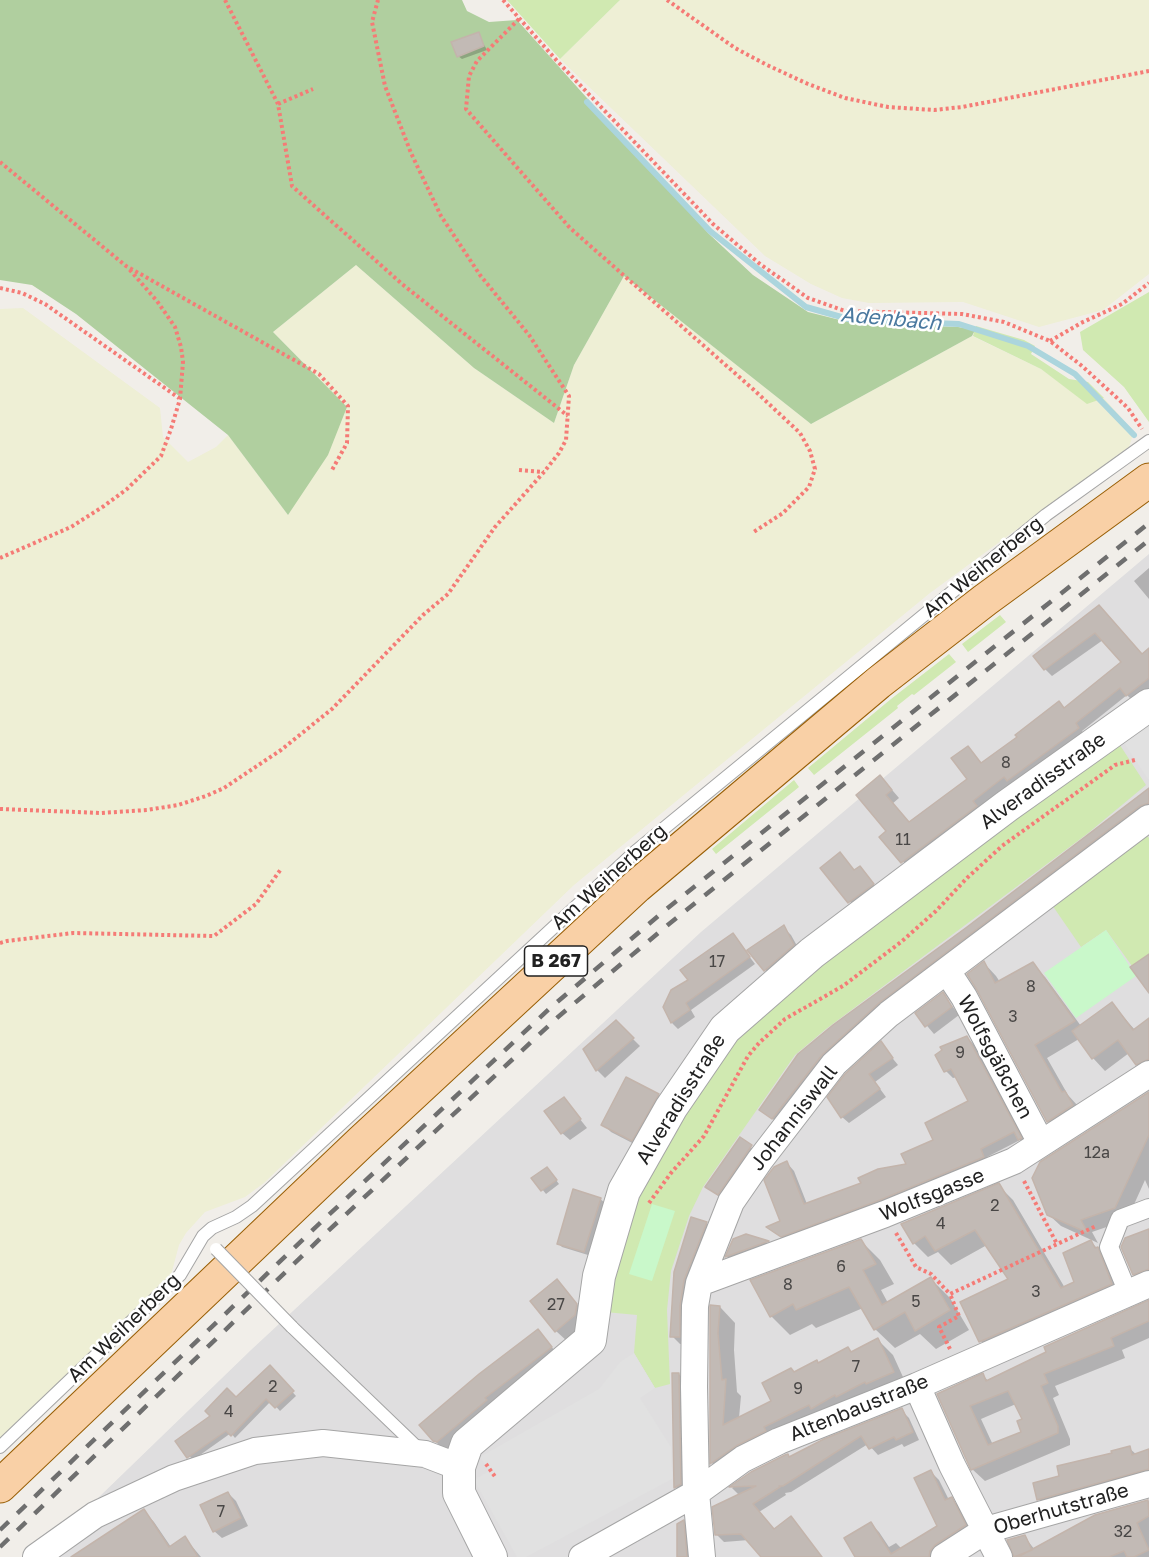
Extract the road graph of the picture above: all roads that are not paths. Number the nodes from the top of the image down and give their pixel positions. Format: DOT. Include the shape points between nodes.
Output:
graph roads {
  1 [pos="1146,436"];
  2 [pos="1149,480"];
  3 [pos="1149,705"];
  4 [pos="1149,818"];
  5 [pos="947,971"];
  6 [pos="1149,1074"];
  7 [pos="1041,1143"];
  8 [pos="1149,1208"];
  9 [pos="203,1236"];
  10 [pos="699,1283"];
  11 [pos="1138,1288"];
  12 [pos="917,1386"];
  13 [pos="0,1447"];
  14 [pos="425,1454"];
  15 [pos="459,1467"];
  16 [pos="1149,1484"];
  17 [pos="0,1486"];
  18 [pos="696,1493"];
  19 [pos="986,1530"];
  20 [pos="36,1557"];
  21 [pos="491,1557"];
  22 [pos="582,1557"];
  23 [pos="702,1557"];
  24 [pos="944,1557"];
  25 [pos="999,1557"];
  1 -- 9 [label="lane, Am Weiherberg" via="635,852 252,1206"];
  2 -- 17 [label="main road, B 267" via="878,683 637,886"];
  3 -- 15 [label="street, Alveradisstraße" via="812,953 725,1029 670,1108 624,1191 599,1276 590,1340 467,1444"];
  4 -- 5 [label="street, Johanniswall"];
  5 -- 7 [label="street, Wolfsgäßchen"];
  5 -- 10 [label="street, Johanniswall" via="889,1014 834,1064 731,1202"];
  6 -- 7 [label="street, Wolfsgasse"];
  7 -- 10 [label="street, Wolfsgasse" via="1014,1161 885,1214"];
  8 -- 11 [label="street" via="1120,1219 1109,1247"];
  9 -- 13 [label="lane, Am Weiherberg" via="180,1275"];
  9 -- 14 [label="lane, bridge" via="292,1328"];
  10 -- 18 [label="street, Johanniswall" via="695,1306"];
  11 -- 12 [label="street, Altenbaustraße"];
  12 -- 18 [label="street, Altenbaustraße" via="779,1441 743,1459"];
  12 -- 19 [label="street"];
  14 -- 15 [label="street"];
  14 -- 20 [label="street" via="323,1443 255,1452 174,1478 95,1515"];
  15 -- 21 [label="street, Alveradisstraße" via="459,1493"];
  16 -- 19 [label="street, Oberhutstraße"];
  18 -- 22 [label="street, Altenbaustraße"];
  18 -- 23 [label="street, Johanniswall"];
  19 -- 24 [label="street, Oberhutstraße"];
  19 -- 25 [label="street"];
}
